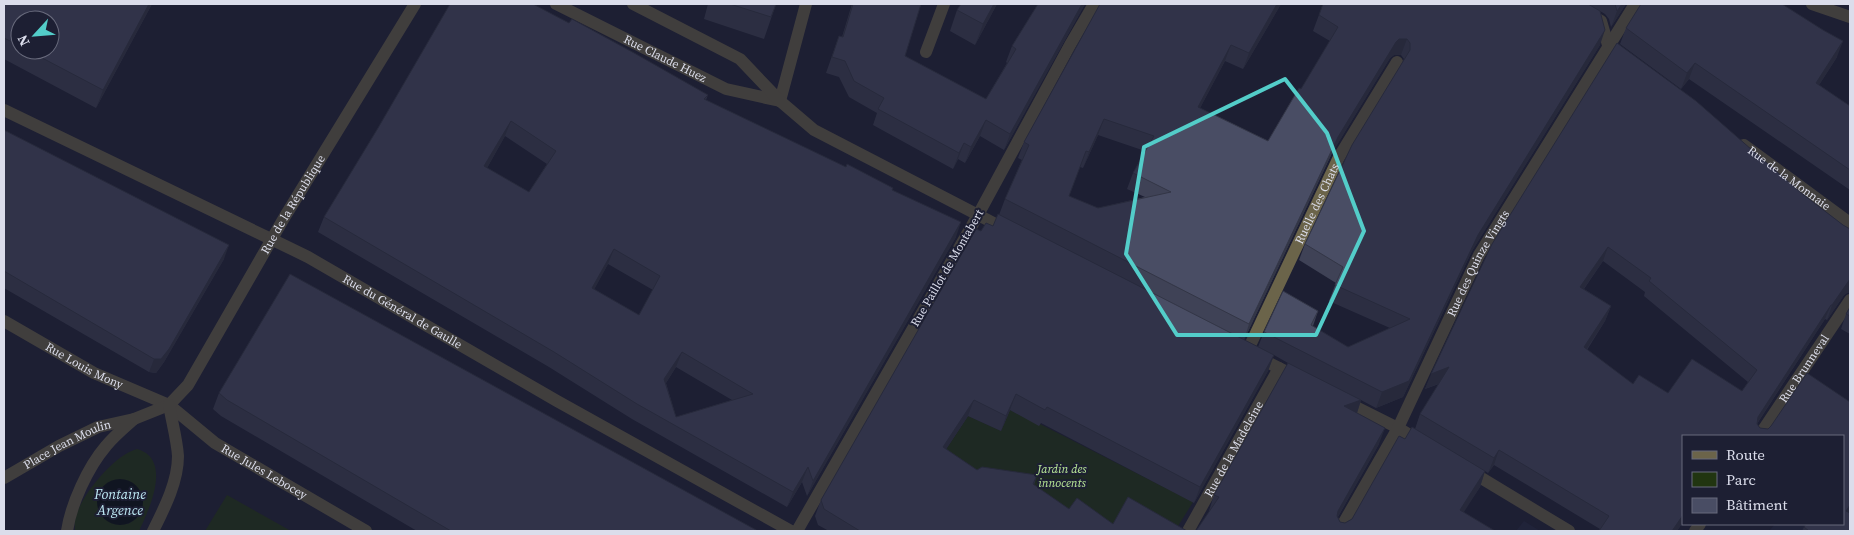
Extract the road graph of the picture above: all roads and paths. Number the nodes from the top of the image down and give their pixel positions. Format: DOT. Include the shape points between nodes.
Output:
graph roads {
  1 [pos="415,4"];
  2 [pos="556,4"];
  3 [pos="633,4"];
  4 [pos="806,4"];
  5 [pos="944,4"];
  6 [pos="1094,4"];
  7 [pos="1570,4"];
  8 [pos="1635,4"];
  9 [pos="1812,4"];
  10 [pos="1850,17"];
  11 [pos="1608,45"];
  12 [pos="926,52"];
  13 [pos="1623,55"];
  14 [pos="1397,62"];
  15 [pos="780,101"];
  16 [pos="4,110"];
  17 [pos="1732,136"];
  18 [pos="978,215"];
  19 [pos="1850,224"];
  20 [pos="1022,237"];
  21 [pos="273,240"];
  22 [pos="1850,300"];
  23 [pos="4,321"];
  24 [pos="1279,368"];
  25 [pos="1314,386"];
  26 [pos="1332,395"];
  27 [pos="169,406"];
  28 [pos="134,418"];
  29 [pos="1398,428"];
  30 [pos="1760,435"];
  31 [pos="1432,449"];
  32 [pos="1458,464"];
  33 [pos="4,478"];
  34 [pos="67,531"];
  35 [pos="153,531"];
  36 [pos="366,531"];
  37 [pos="791,531"];
  38 [pos="797,531"];
  39 [pos="1188,531"];
  40 [pos="1339,531"];
  41 [pos="1569,531"];
  1 -- 21 [label="street, Rue de la République"];
  2 -- 15 [label="street, Rue Claude Huez" via="726,88"];
  3 -- 15 [label="street, Rue Claude Huez" via="740,59"];
  4 -- 15 [label="street"];
  5 -- 12 [label="street"];
  6 -- 18 [label="street, Rue Paillot de Montabert"];
  7 -- 11 [label="street" via="1601,21"];
  8 -- 11 [label="street, Rue des Quinze Vingts"];
  9 -- 10 [label="street"];
  11 -- 13 [label="street"];
  11 -- 29 [label="street, Rue des Quinze Vingts" via="1479,255"];
  14 -- 24 [label="street, Ruelle des Chats" via="1339,157 1242,349"];
  15 -- 18 [label="street, Rue Claude Huez" via="814,130"];
  16 -- 21 [label="street, Rue du Général de Gaulle"];
  17 -- 19 [label="street, Rue de la Monnaie"];
  18 -- 20 [label="street, Rue Claude Huez"];
  18 -- 38 [label="street, Rue Paillot de Montabert"];
  21 -- 27 [label="street, Rue de la République" via="188,385"];
  21 -- 37 [label="street, Rue du Général de Gaulle"];
  22 -- 30 [label="street, Rue Brunneval"];
  23 -- 27 [label="street, Rue Louis Mony" via="94,373"];
  24 -- 25 [label="street"];
  24 -- 39 [label="street, Rue de la Madeleine"];
  26 -- 29 [label="street"];
  27 -- 28 [label="street, Place Jean Moulin"];
  27 -- 35 [label="street" via="178,455 177,469"];
  27 -- 36 [label="street, Rue Jules Lebocey" via="214,443"];
  28 -- 33 [label="street, Place Jean Moulin" via="98,427"];
  28 -- 34 [label="street, Place Jean Moulin" via="105,446 81,485"];
  29 -- 31 [label="street"];
  29 -- 40 [label="street, Rue des Quinze Vingts"];
  32 -- 41 [label="street"];
}
